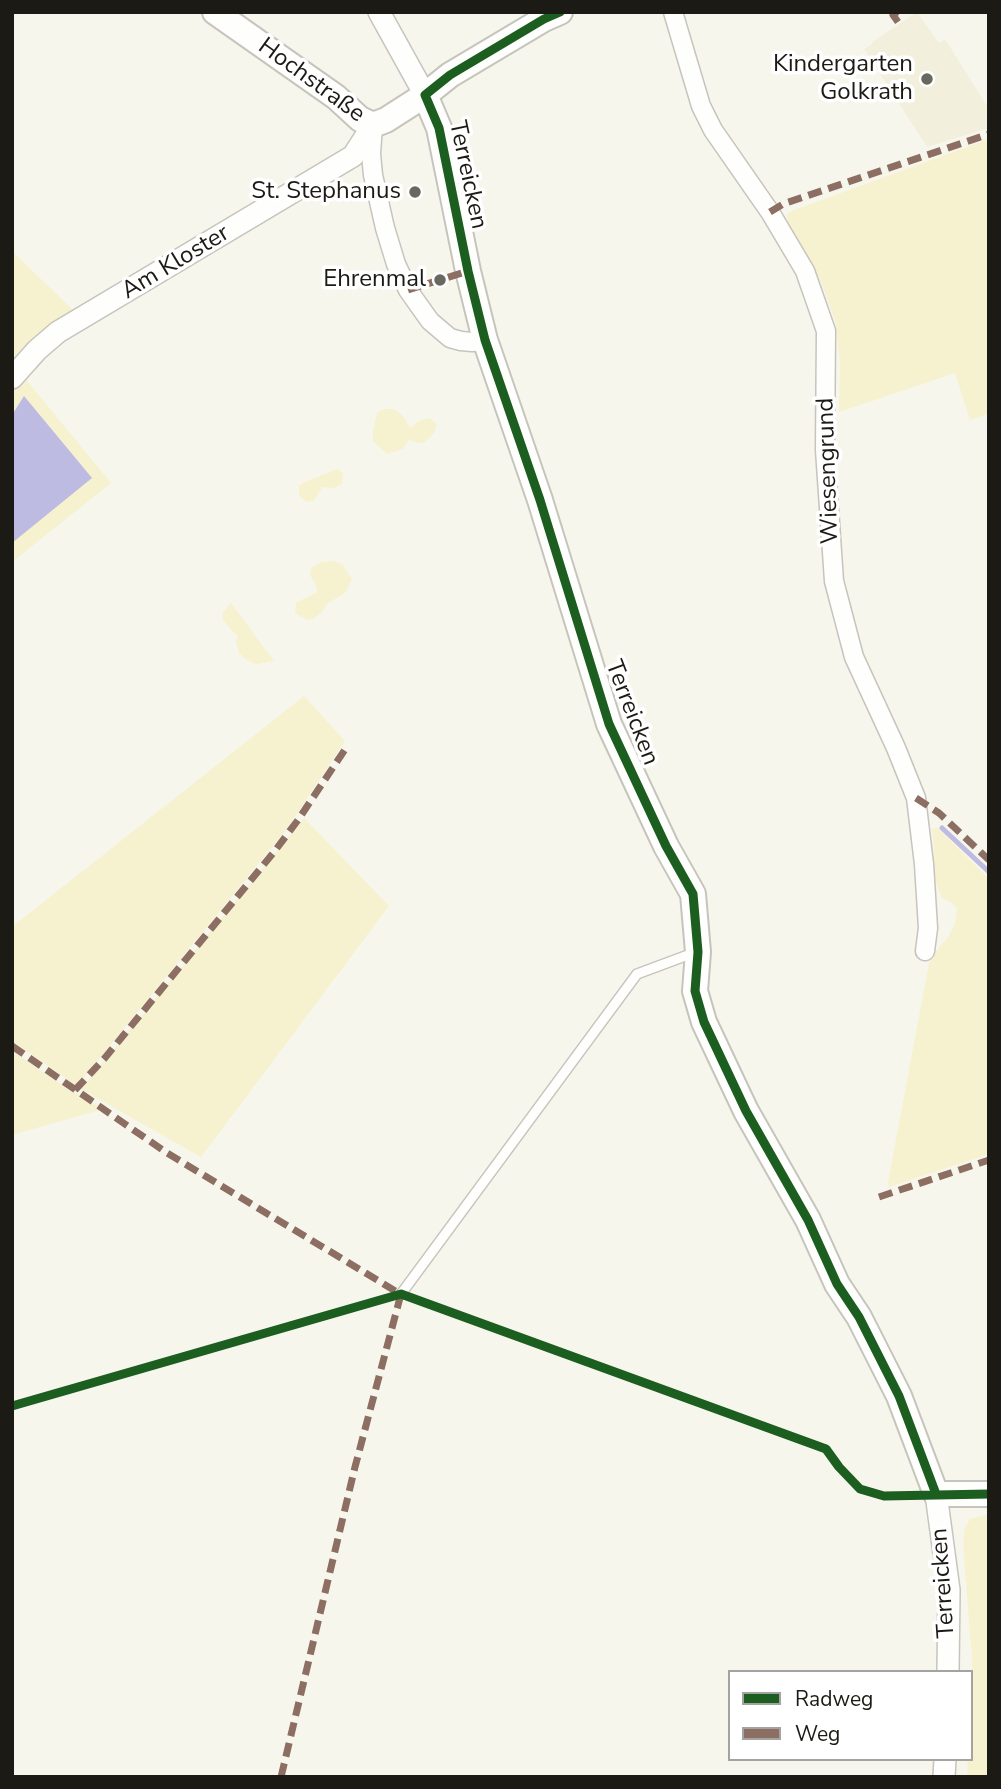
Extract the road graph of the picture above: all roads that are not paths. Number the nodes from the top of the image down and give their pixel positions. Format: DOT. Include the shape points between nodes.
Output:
graph roads {
  1 [pos="215,12"];
  2 [pos="379,12"];
  3 [pos="673,12"];
  4 [pos="548,14"];
  5 [pos="425,95"];
  6 [pos="373,125"];
  7 [pos="485,340"];
  8 [pos="12,378"];
  9 [pos="925,951"];
  10 [pos="698,952"];
  11 [pos="401,1294"];
  12 [pos="936,1494"];
  13 [pos="989,1494"];
  14 [pos="948,1670"];
  1 -- 6 [label="main road, Hochstraße"];
  2 -- 5 [label="street, Terreicken"];
  3 -- 9 [label="street, Wiesengrund" via="701,106 805,271 826,331 825,450 834,581 854,657 916,798 928,928"];
  4 -- 5 [label="main road"];
  5 -- 6 [label="main road"];
  5 -- 7 [label="main road, Terreicken" via="439,128"];
  6 -- 7 [label="street" via="373,174 385,228 408,290 430,321 450,338"];
  6 -- 8 [label="street, Am Kloster" via="354,156 58,332"];
  7 -- 10 [label="main road, Terreicken" via="609,724 693,894"];
  10 -- 11 [label="lane" via="637,974"];
  10 -- 12 [label="main road, Terreicken" via="695,991 704,1021 746,1111 899,1396"];
  12 -- 13 [label="main road"];
  12 -- 14 [label="street, Terreicken" via="949,1590"];
}
